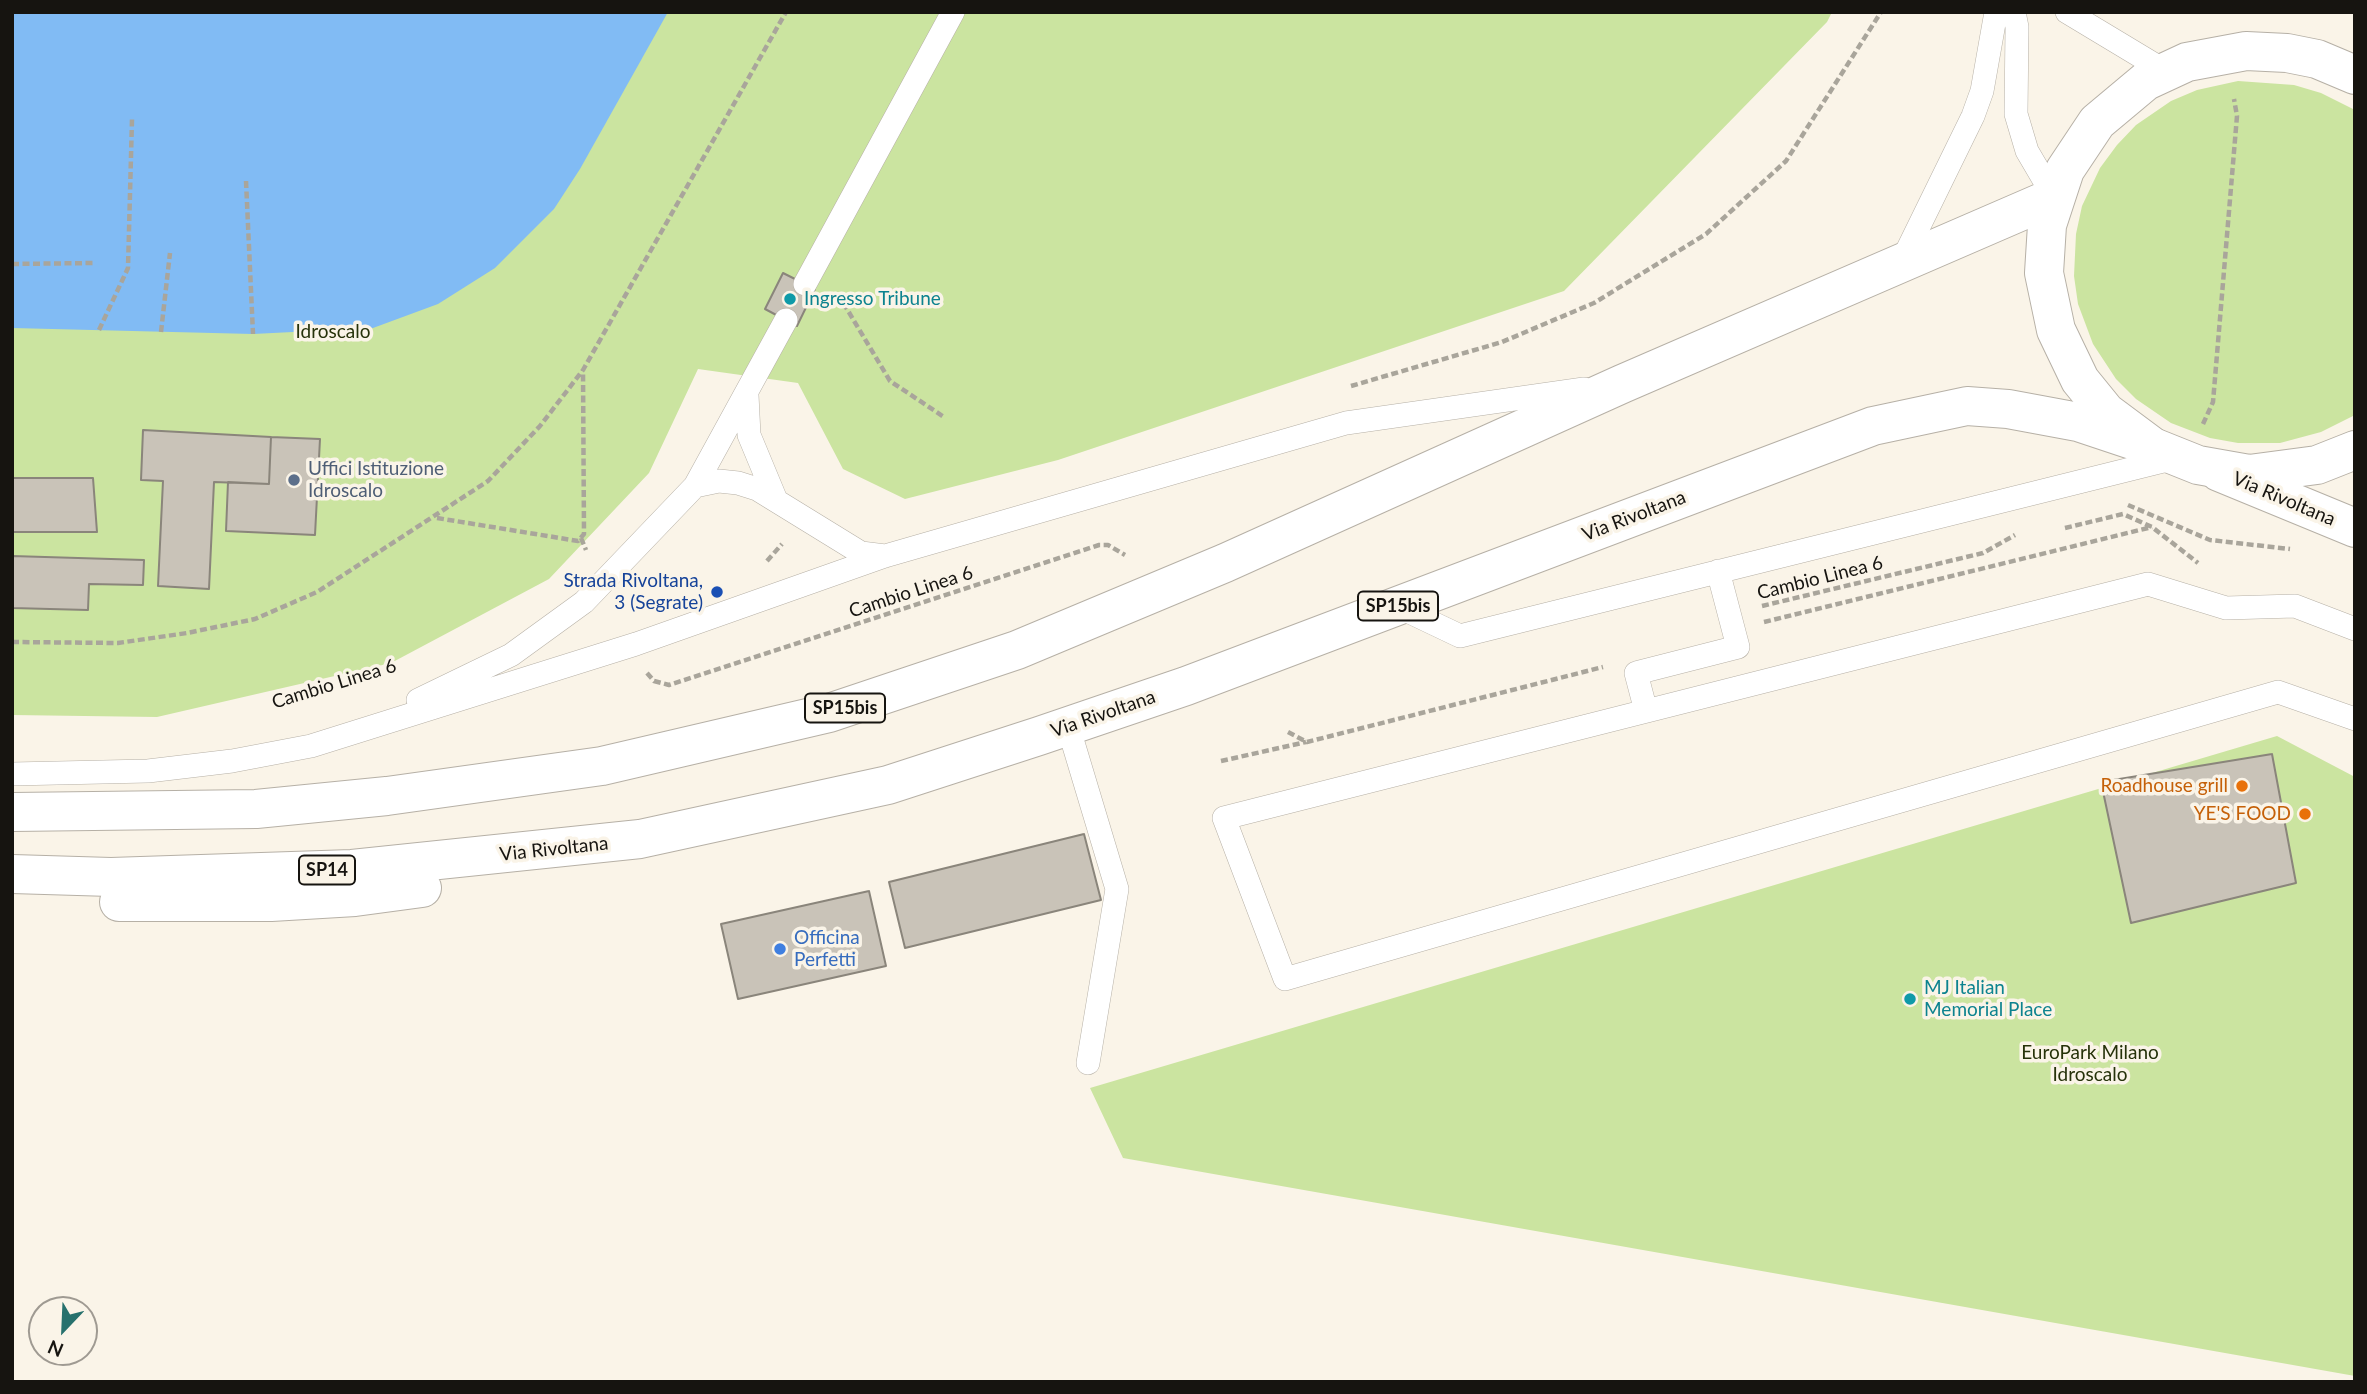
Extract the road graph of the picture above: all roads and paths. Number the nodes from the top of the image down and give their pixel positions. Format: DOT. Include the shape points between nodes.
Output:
graph roads {
  1 [pos="786,12"];
  2 [pos="953,12"];
  3 [pos="1881,12"];
  4 [pos="1996,12"];
  5 [pos="2014,12"];
  6 [pos="2067,12"];
  7 [pos="2355,47"];
  8 [pos="2287,53"];
  9 [pos="2165,71"];
  10 [pos="2355,75"];
  11 [pos="2234,99"];
  12 [pos="132,119"];
  13 [pos="246,181"];
  14 [pos="2054,197"];
  15 [pos="170,253"];
  16 [pos="818,259"];
  17 [pos="94,263"];
  18 [pos="12,264"];
  19 [pos="1900,265"];
  20 [pos="805,284"];
  21 [pos="786,320"];
  22 [pos="99,330"];
  23 [pos="161,332"];
  24 [pos="253,334"];
  25 [pos="583,370"];
  26 [pos="1622,384"];
  27 [pos="1343,388"];
  28 [pos="747,395"];
  29 [pos="944,417"];
  30 [pos="2203,425"];
  31 [pos="2355,450"];
  32 [pos="2164,452"];
  33 [pos="2214,470"];
  34 [pos="695,486"];
  35 [pos="2115,499"];
  36 [pos="776,500"];
  37 [pos="436,518"];
  38 [pos="803,519"];
  39 [pos="2152,527"];
  40 [pos="2065,528"];
  41 [pos="2355,528"];
  42 [pos="2018,533"];
  43 [pos="2297,552"];
  44 [pos="1125,555"];
  45 [pos="885,556"];
  46 [pos="2198,563"];
  47 [pos="762,567"];
  48 [pos="1718,571"];
  49 [pos="1397,606"];
  50 [pos="1731,622"];
  51 [pos="2355,629"];
  52 [pos="12,642"];
  53 [pos="1613,664"];
  54 [pos="704,674"];
  55 [pos="1646,711"];
  56 [pos="2355,719"];
  57 [pos="1068,726"];
  58 [pos="354,731"];
  59 [pos="1288,732"];
  60 [pos="1307,742"];
  61 [pos="1220,761"];
  62 [pos="12,774"];
  63 [pos="12,812"];
  64 [pos="640,839"];
  65 [pos="12,874"];
  66 [pos="12,900"];
  67 [pos="1088,1063"];
  1 -- 25 [label="path"];
  2 -- 16 [label="lane"];
  3 -- 27 [label="path" via="1786,161 1706,234 1594,303 1502,342"];
  4 -- 19 [label="lane" via="1982,92 1973,116"];
  5 -- 14 [label="lane" via="2016,114 2027,152"];
  6 -- 9 [label="lane"];
  7 -- 8 [label="main road"];
  8 -- 9 [label="main road, Via Rivoltana" via="2226,52"];
  8 -- 10 [label="main road, Via Rivoltana" via="2317,59"];
  9 -- 14 [label="main road, Via Rivoltana" via="2128,93 2097,122 2072,156"];
  11 -- 30 [label="path" via="2236,129 2213,402"];
  12 -- 22 [label="path" via="128,268"];
  13 -- 24 [label="path"];
  14 -- 19 [label="main road, SP15bis"];
  14 -- 32 [label="main road, Via Rivoltana" via="2044,273 2051,317 2064,352 2106,412"];
  15 -- 23 [label="path"];
  16 -- 20 [label="lane"];
  16 -- 29 [label="path" via="890,381"];
  17 -- 18 [label="path"];
  19 -- 26 [label="main road, SP15bis"];
  21 -- 28 [label="lane"];
  25 -- 37 [label="path" via="540,426 488,481"];
  25 -- 37 [label="path" via="584,534 578,541"];
  26 -- 45 [label="lane" via="1346,423"];
  26 -- 63 [label="main road, SP15bis" via="1225,563 1017,650 795,722 602,766 387,796 256,809"];
  28 -- 34 [label="lane"];
  28 -- 36 [label="lane" via="750,435"];
  31 -- 33 [label="main road, Via Rivoltana" via="2296,470 2249,474"];
  32 -- 33 [label="main road, Via Rivoltana"];
  32 -- 48 [label="lane"];
  32 -- 49 [label="main road, Via Rivoltana / SP15bis" via="2078,422 2008,409 1967,406 1926,413 1873,426"];
  33 -- 41 [label="main road, Via Rivoltana"];
  34 -- 36 [label="lane" via="738,483"];
  34 -- 58 [label="lane" via="584,602 511,655"];
  35 -- 43 [label="path" via="2210,540"];
  36 -- 38 [label="lane"];
  37 -- 52 [label="path" via="317,592 255,619 118,643"];
  38 -- 45 [label="lane" via="861,553"];
  38 -- 47 [label="path"];
  39 -- 40 [label="path" via="2123,514"];
  39 -- 46 [label="path"];
  39 -- 50 [label="path"];
  42 -- 50 [label="path, Cambio Linea 6" via="1983,553"];
  44 -- 54 [label="path, Cambio Linea 6" via="1099,545"];
  45 -- 58 [label="lane" via="636,644"];
  48 -- 49 [label="lane" via="1460,636"];
  48 -- 50 [label="lane"];
  49 -- 57 [label="main road, Via Rivoltana / SP15bis"];
  50 -- 55 [label="lane" via="1738,647 1636,673"];
  51 -- 55 [label="lane" via="2295,606 2226,608 2148,584"];
  53 -- 60 [label="path"];
  55 -- 56 [label="lane" via="1224,818 1285,979 2278,691"];
  57 -- 64 [label="main road, Via Rivoltana / SP15bis" via="888,785"];
  57 -- 67 [label="lane" via="1117,889"];
  58 -- 62 [label="lane" via="311,746 220,762 148,771"];
  59 -- 60 [label="path"];
  60 -- 61 [label="path"];
  64 -- 65 [label="main road, Via Rivoltana / SP14" via="352,869 111,877"];
  64 -- 66 [label="main road, SP15bis" via="506,875 355,897 271,902"];
}
